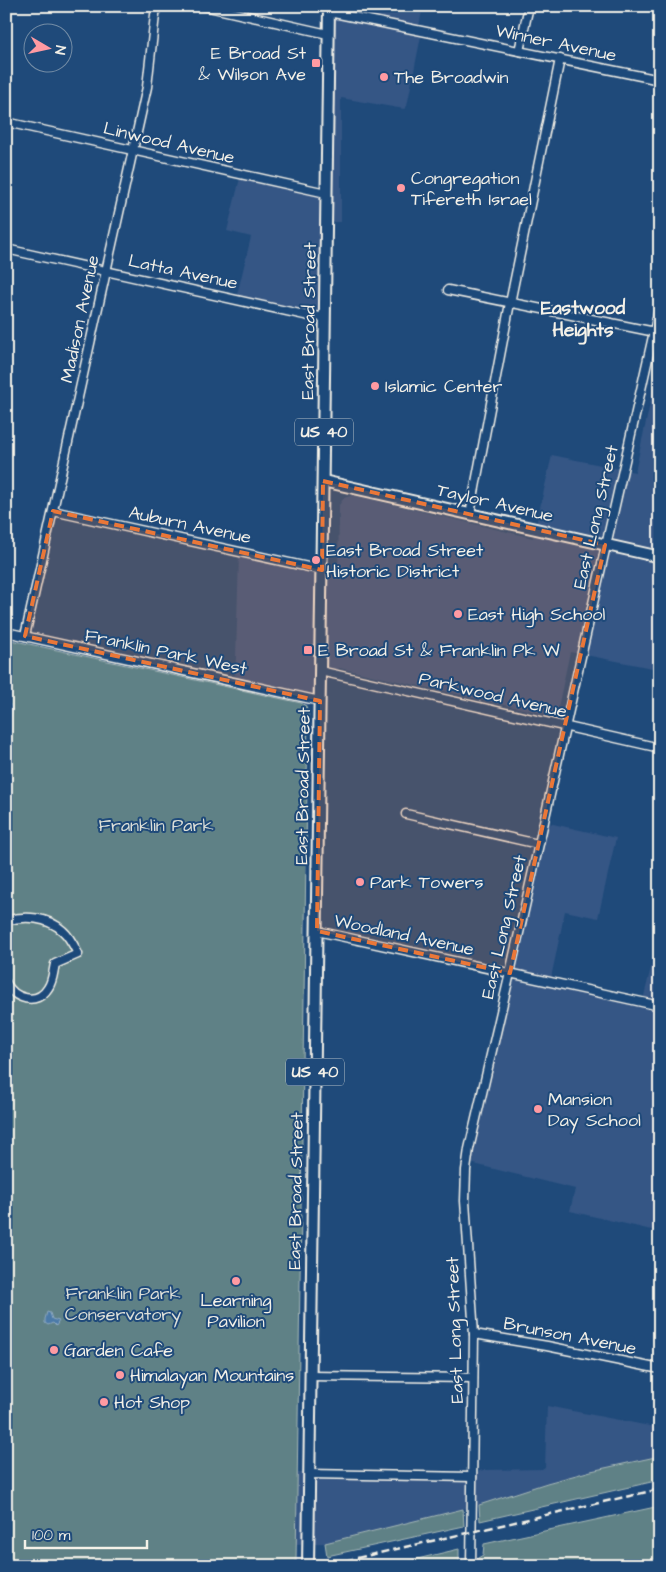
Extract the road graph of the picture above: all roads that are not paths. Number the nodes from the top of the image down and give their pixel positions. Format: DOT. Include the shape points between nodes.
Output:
graph roads {
  1 [pos="156,6"];
  2 [pos="204,6"];
  3 [pos="529,6"];
  4 [pos="329,9"];
  5 [pos="328,34"];
  6 [pos="520,51"];
  7 [pos="560,60"];
  8 [pos="660,80"];
  9 [pos="6,122"];
  10 [pos="132,150"];
  11 [pos="326,194"];
  12 [pos="6,248"];
  13 [pos="106,271"];
  14 [pos="448,290"];
  15 [pos="510,303"];
  16 [pos="660,305"];
  17 [pos="324,317"];
  18 [pos="657,333"];
  19 [pos="323,481"];
  20 [pos="53,511"];
  21 [pos="470,514"];
  22 [pos="605,545"];
  23 [pos="660,557"];
  24 [pos="322,570"];
  25 [pos="6,632"];
  26 [pos="25,636"];
  27 [pos="320,671"];
  28 [pos="320,701"];
  29 [pos="565,727"];
  30 [pos="660,748"];
  31 [pos="406,814"];
  32 [pos="538,844"];
  33 [pos="6,921"];
  34 [pos="317,931"];
  35 [pos="510,973"];
  36 [pos="6,982"];
  37 [pos="660,1006"];
  38 [pos="474,1334"];
  39 [pos="660,1368"];
  40 [pos="310,1376"];
  41 [pos="473,1378"];
  42 [pos="310,1474"];
  43 [pos="472,1477"];
  44 [pos="308,1566"];
  45 [pos="470,1566"];
  1 -- 10 [label="street, Madison Avenue" via="148,81"];
  2 -- 5 [label="street"];
  3 -- 6 [label="street"];
  4 -- 5 [label="main road, East Broad Street / US 40"];
  4 -- 6 [label="street, Winner Avenue"];
  5 -- 11 [label="main road, East Broad Street / US 40"];
  6 -- 7 [label="street, Winner Avenue"];
  7 -- 8 [label="street, Winner Avenue"];
  7 -- 15 [label="street"];
  9 -- 10 [label="street, Linwood Avenue"];
  10 -- 11 [label="street, Linwood Avenue"];
  10 -- 13 [label="street, Madison Avenue"];
  11 -- 17 [label="main road, East Broad Street / US 40"];
  12 -- 13 [label="street, Latta Avenue"];
  13 -- 17 [label="street, Latta Avenue"];
  13 -- 20 [label="street, Madison Avenue"];
  14 -- 15 [label="street"];
  15 -- 18 [label="street"];
  15 -- 21 [label="street"];
  16 -- 18 [label="street, East Long Street"];
  17 -- 19 [label="main road, East Broad Street / US 40"];
  18 -- 22 [label="street, East Long Street"];
  19 -- 21 [label="main road, Taylor Avenue"];
  19 -- 24 [label="main road, East Broad Street / US 40"];
  20 -- 24 [label="street, Auburn Avenue"];
  20 -- 26 [label="street, Madison Avenue"];
  21 -- 22 [label="main road, Taylor Avenue"];
  22 -- 23 [label="main road, Taylor Avenue"];
  22 -- 29 [label="street, East Long Street"];
  24 -- 27 [label="main road, East Broad Street / US 40"];
  25 -- 26 [label="street, Franklin Park West"];
  26 -- 28 [label="street, Franklin Park West"];
  27 -- 28 [label="main road, East Broad Street / US 40"];
  27 -- 29 [label="street, Parkwood Avenue"];
  28 -- 34 [label="main road, East Broad Street / US 40"];
  29 -- 30 [label="street, Parkwood Avenue"];
  29 -- 32 [label="street, East Long Street"];
  31 -- 32 [label="street"];
  32 -- 35 [label="street, East Long Street"];
  33 -- 36 [label="street" via="28,917 52,923 64,931 78,954 55,964 49,987 39,996 20,997"];
  34 -- 35 [label="street, Woodland Avenue"];
  34 -- 40 [label="main road, East Broad Street / US 40"];
  35 -- 37 [label="street, Woodland Avenue"];
  35 -- 38 [label="street, East Long Street" via="466,1170"];
  38 -- 39 [label="street, Brunson Avenue"];
  38 -- 41 [label="street, East Long Street"];
  40 -- 41 [label="street"];
  40 -- 42 [label="main road, East Broad Street / US 40"];
  41 -- 43 [label="street, East Long Street"];
  42 -- 43 [label="street"];
  42 -- 44 [label="main road, East Broad Street / US 40"];
  43 -- 45 [label="street, East Long Street"];
}
